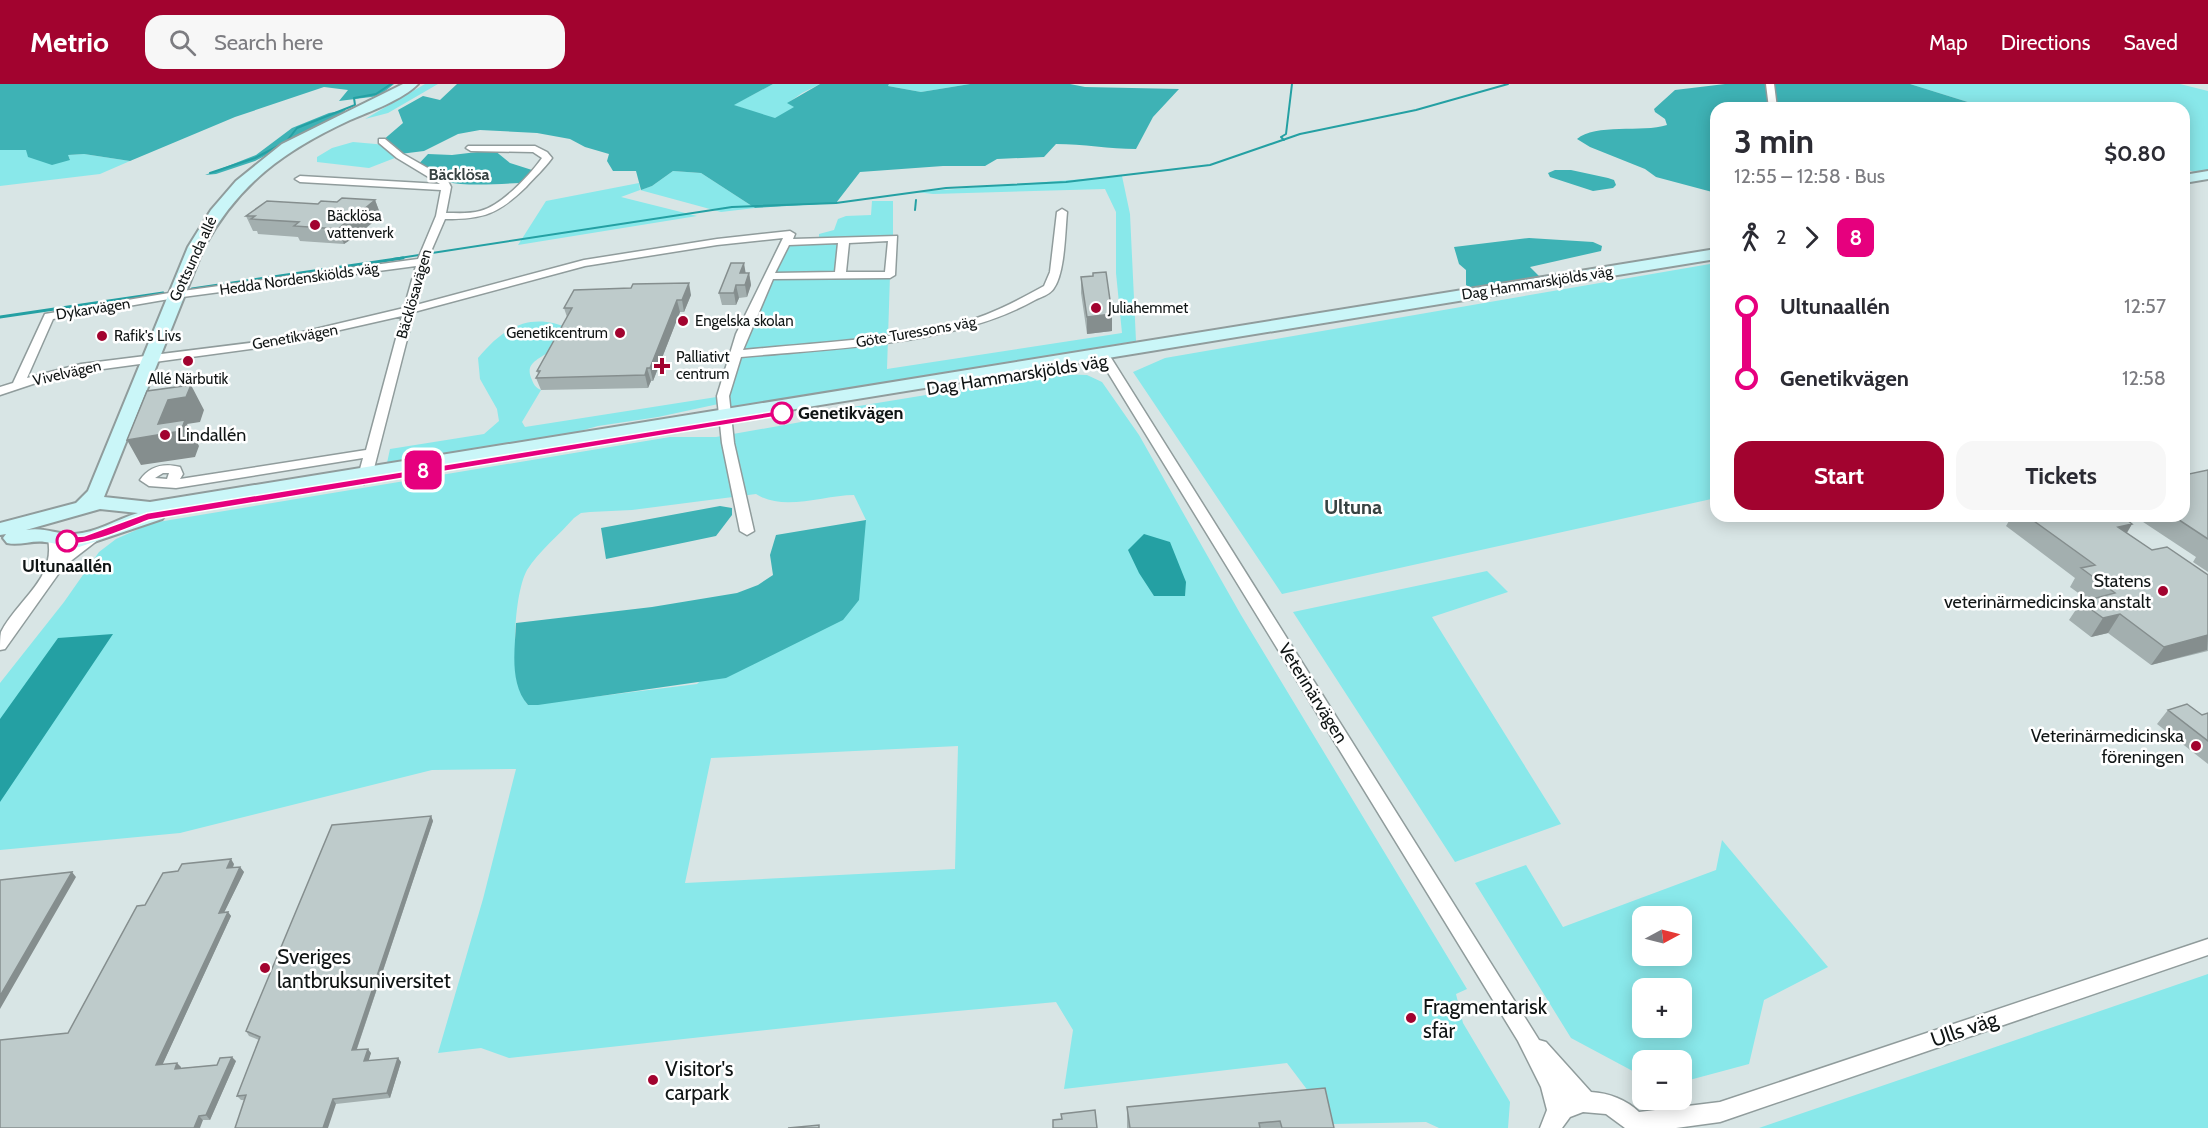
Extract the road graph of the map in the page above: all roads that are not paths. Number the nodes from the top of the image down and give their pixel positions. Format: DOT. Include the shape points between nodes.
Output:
graph roads {
  1 [pos="412,84"];
  2 [pos="1770,84"];
  3 [pos="1772,102"];
  4 [pos="382,141"];
  5 [pos="471,148"];
  6 [pos="428,173"];
  7 [pos="2208,175"];
  8 [pos="2190,178"];
  9 [pos="300,179"];
  10 [pos="395,185"];
  11 [pos="446,187"];
  12 [pos="1062,212"];
  13 [pos="441,216"];
  14 [pos="844,239"];
  15 [pos="786,242"];
  16 [pos="1710,255"];
  17 [pos="424,257"];
  18 [pos="769,276"];
  19 [pos="840,276"];
  20 [pos="175,295"];
  21 [pos="408,312"];
  22 [pos="736,354"];
  23 [pos="1104,357"];
  24 [pos="143,359"];
  25 [pos="18,385"];
  26 [pos="0,391"];
  27 [pos="725,419"];
  28 [pos="367,468"];
  29 [pos="171,482"];
  30 [pos="97,503"];
  31 [pos="0,529"];
  32 [pos="747,531"];
  33 [pos="104,532"];
  34 [pos="53,537"];
  35 [pos="0,540"];
  36 [pos="54,570"];
  37 [pos="0,645"];
  38 [pos="2208,947"];
  39 [pos="1525,1034"];
  40 [pos="1586,1102"];
  41 [pos="1720,1112"];
  42 [pos="1555,1120"];
  43 [pos="1637,1126"];
  44 [pos="1694,1128"];
  1 -- 20 [label="main road, Gottsunda allé" via="302,138 247,177 210,219"];
  2 -- 3 [label="street"];
  4 -- 6 [label="street"];
  5 -- 13 [label="street" via="535,149 547,158 496,211"];
  6 -- 10 [label="street"];
  6 -- 11 [label="street" via="444,180"];
  7 -- 8 [label="main road"];
  9 -- 10 [label="street"];
  10 -- 11 [label="street"];
  11 -- 13 [label="street, Bäcklösavägen"];
  12 -- 22 [label="street, Göte Turessons väg" via="1055,272 1049,288 1011,309 955,328"];
  13 -- 17 [label="street, Bäcklösavägen"];
  14 -- 15 [label="street"];
  14 -- 19 [label="street"];
  14 -- 19 [label="street" via="893,238 890,275"];
  15 -- 18 [label="street"];
  15 -- 21 [label="street, Genetikvägen" via="790,234 584,263"];
  16 -- 23 [label="main road, Dag Hammarskjölds väg"];
  17 -- 20 [label="street, Hedda Nordenskiölds väg"];
  17 -- 21 [label="street, Bäcklösavägen"];
  18 -- 19 [label="street"];
  18 -- 22 [label="street"];
  20 -- 24 [label="main road, Gottsunda allé"];
  20 -- 25 [label="street, Dykarvägen" via="49,315"];
  21 -- 24 [label="street, Genetikvägen" via="265,344"];
  21 -- 28 [label="street, Bäcklösavägen"];
  22 -- 27 [label="street" via="723,396"];
  23 -- 27 [label="main road, Dag Hammarskjölds väg"];
  23 -- 39 [label="street, Veterinärvägen"];
  24 -- 25 [label="street, Vivelvägen" via="70,370"];
  24 -- 30 [label="main road, Gottsunda allé"];
  25 -- 26 [label="street, Vivelvägen"];
  27 -- 28 [label="main road, Dag Hammarskjölds väg"];
  27 -- 32 [label="street"];
  28 -- 29 [label="street"];
  28 -- 30 [label="main road, Dag Hammarskjölds väg" via="150,508"];
  28 -- 33 [label="main road, Dag Hammarskjölds väg" via="137,518"];
  30 -- 31 [label="main road, Dag Hammarskjölds väg"];
  30 -- 33 [label="main road" via="122,509 122,516"];
  30 -- 34 [label="main road" via="57,520 51,527"];
  33 -- 34 [label="main road, Dag Hammarskjölds väg" via="75,541"];
  33 -- 36 [label="street" via="84,542"];
  34 -- 35 [label="main road, Dag Hammarskjölds väg"];
  34 -- 36 [label="street" via="58,554"];
  36 -- 37 [label="street"];
  38 -- 41 [label="street, Ulls väg"];
  39 -- 40 [label="street, Veterinärvägen"];
  39 -- 42 [label="street, Veterinärvägen" via="1551,1085"];
  40 -- 42 [label="street" via="1570,1104"];
  40 -- 43 [label="street, Ulls väg" via="1626,1113"];
  41 -- 43 [label="street, Ulls väg"];
  41 -- 44 [label="street, Ulls väg"];
}
